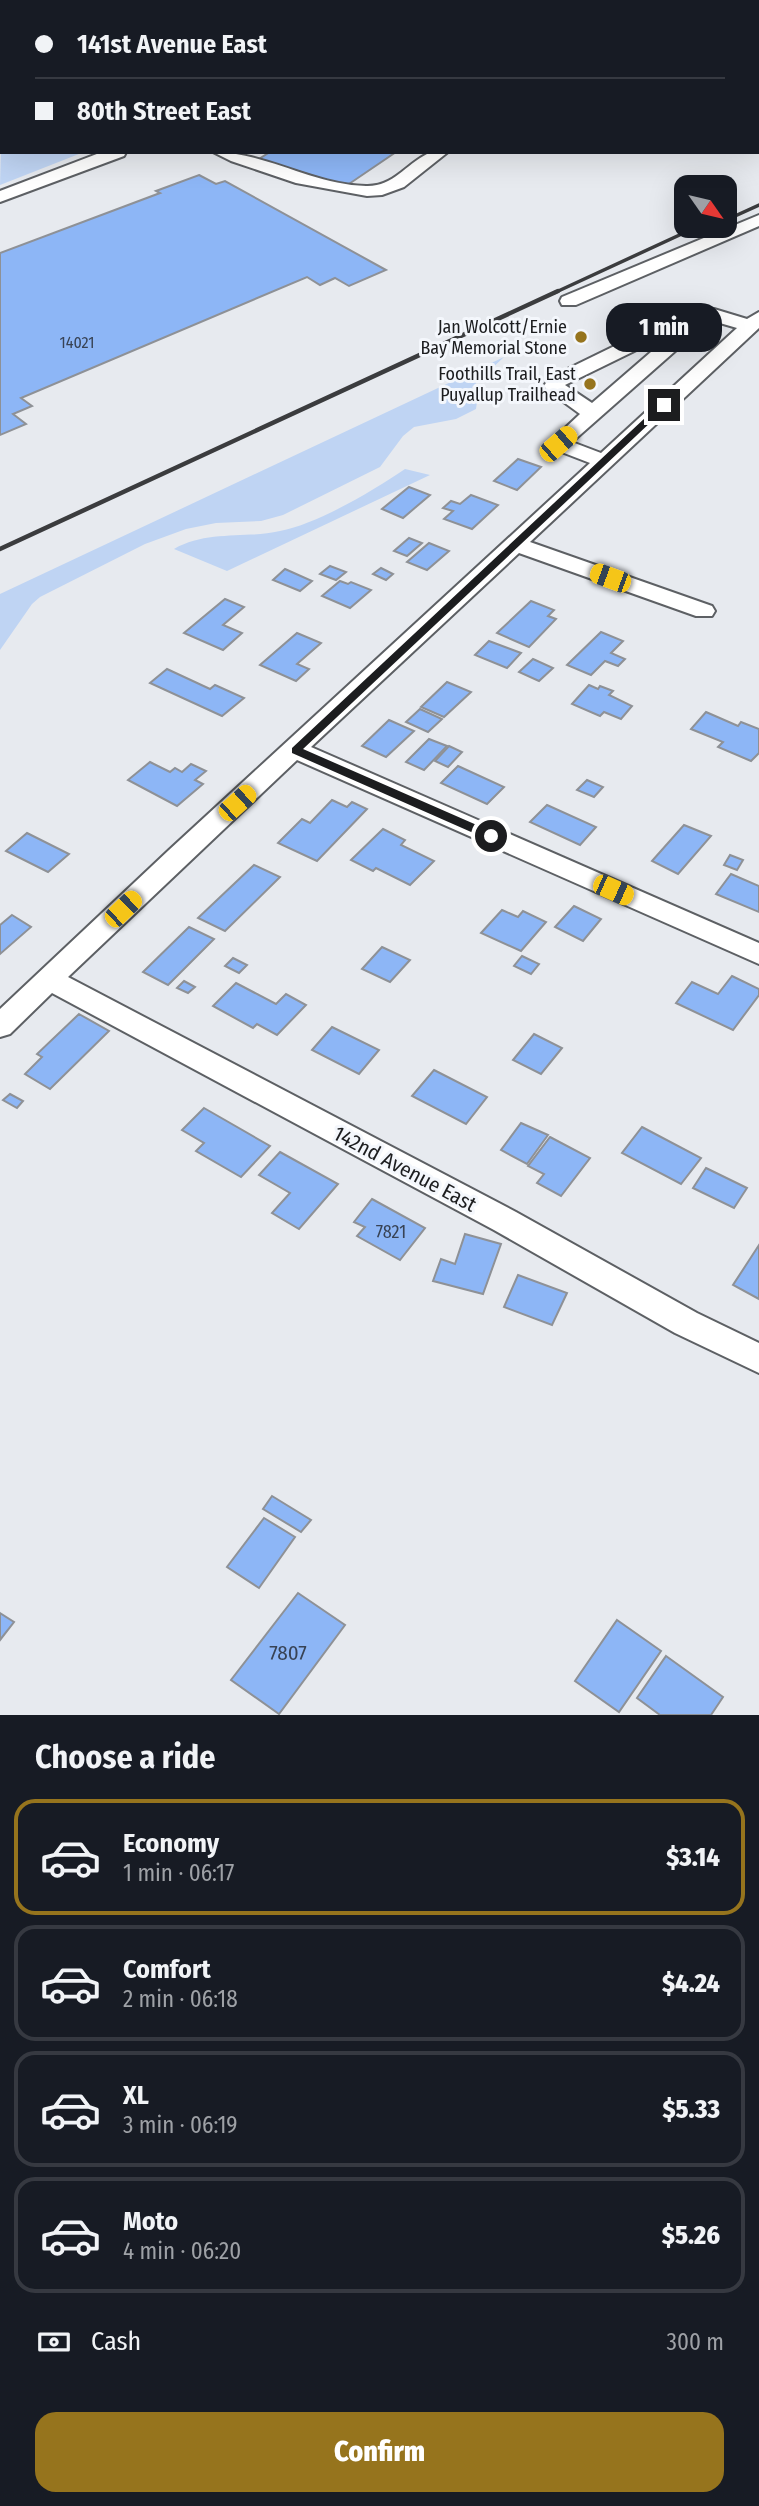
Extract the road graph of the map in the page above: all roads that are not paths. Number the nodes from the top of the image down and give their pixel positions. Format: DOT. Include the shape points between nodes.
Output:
graph roads {
  1 [pos="113,154"];
  2 [pos="227,154"];
  3 [pos="437,154"];
  4 [pos="0,197"];
  5 [pos="759,220"];
  6 [pos="569,301"];
  7 [pos="755,322"];
  8 [pos="664,329"];
  9 [pos="593,413"];
  10 [pos="604,461"];
  11 [pos="515,544"];
  12 [pos="704,611"];
  13 [pos="295,750"];
  14 [pos="759,954"];
  15 [pos="50,981"];
  16 [pos="0,1026"];
  17 [pos="759,1359"];
  1 -- 4 [label="street"];
  2 -- 3 [label="lane" via="341,190 367,192 394,185"];
  5 -- 6 [label="street"];
  7 -- 8 [label="lane" via="706,314"];
  7 -- 10 [label="street"];
  8 -- 9 [label="street" via="675,341"];
  8 -- 9 [label="lane" via="556,382 557,389"];
  9 -- 10 [label="street" via="558,444"];
  10 -- 11 [label="street"];
  11 -- 12 [label="street"];
  11 -- 13 [label="street"];
  13 -- 14 [label="street"];
  13 -- 15 [label="street"];
  15 -- 16 [label="street"];
  15 -- 17 [label="street, 142nd Avenue East"];
}
